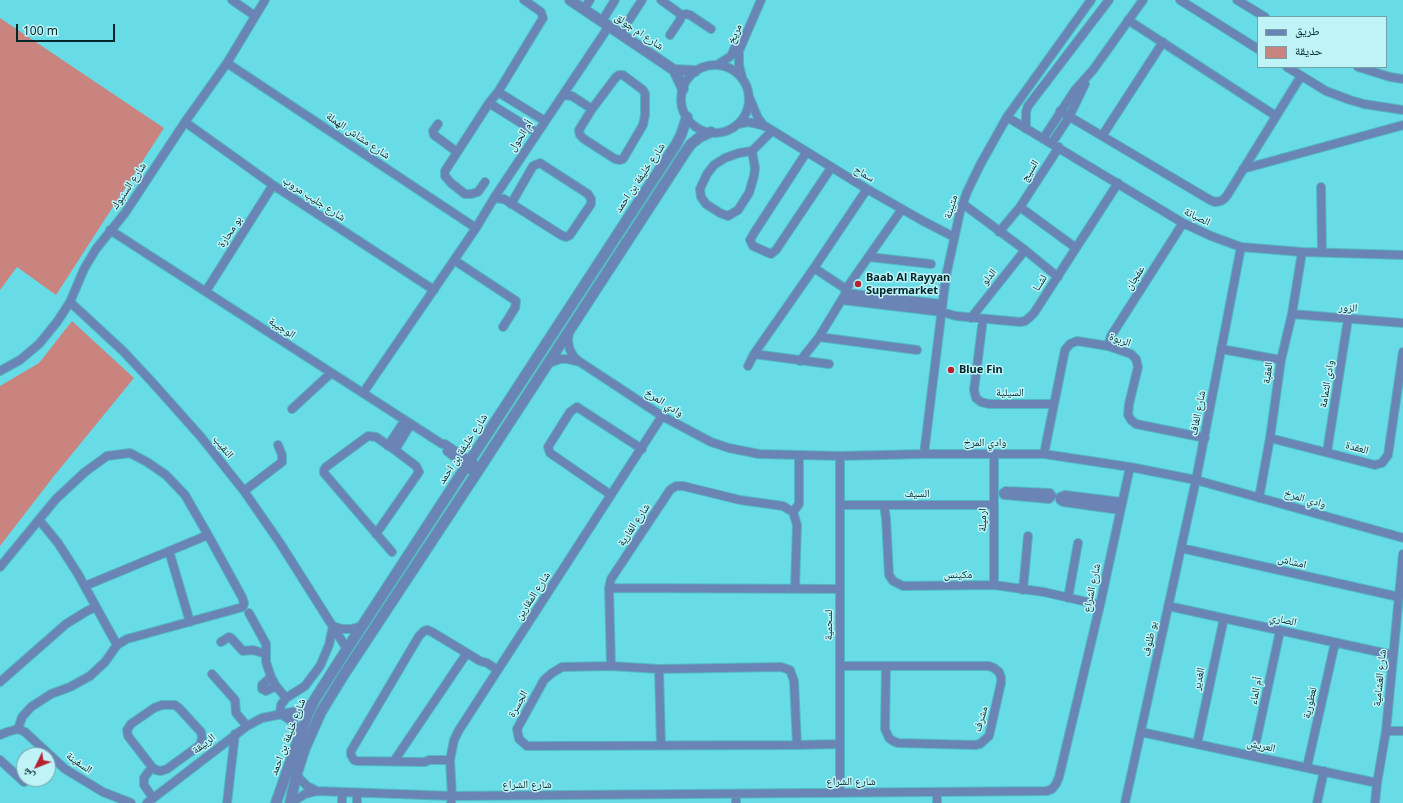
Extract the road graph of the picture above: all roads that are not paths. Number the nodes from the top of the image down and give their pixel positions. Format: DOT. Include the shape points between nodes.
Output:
graph roads {
  1 [pos="232,0"];
  2 [pos="265,0"];
  3 [pos="524,0"];
  4 [pos="570,0"];
  5 [pos="590,0"];
  6 [pos="615,0"];
  7 [pos="642,0"];
  8 [pos="661,0"];
  9 [pos="756,0"];
  10 [pos="761,0"];
  11 [pos="1091,0"];
  12 [pos="1109,0"];
  13 [pos="1143,0"];
  14 [pos="1180,0"];
  15 [pos="1237,0"];
  16 [pos="584,9"];
  17 [pos="255,16"];
  18 [pos="681,16"];
  19 [pos="1263,16"];
  20 [pos="1128,20"];
  21 [pos="605,24"];
  22 [pos="711,29"];
  23 [pos="620,34"];
  24 [pos="670,35"];
  25 [pos="1163,42"];
  26 [pos="1257,48"];
  27 [pos="227,63"];
  28 [pos="717,65"];
  29 [pos="1289,68"];
  30 [pos="1362,68"];
  31 [pos="674,70"];
  32 [pos="1093,70"];
  33 [pos="695,71"];
  34 [pos="1301,76"];
  35 [pos="742,78"];
  36 [pos="1403,78"];
  37 [pos="682,90"];
  38 [pos="498,92"];
  39 [pos="563,95"];
  40 [pos="749,99"];
  41 [pos="490,103"];
  42 [pos="592,110"];
  43 [pos="1403,110"];
  44 [pos="1060,112"];
  45 [pos="1069,116"];
  46 [pos="1276,116"];
  47 [pos="687,117"];
  48 [pos="1007,117"];
  49 [pos="545,121"];
  50 [pos="185,122"];
  51 [pos="438,124"];
  52 [pos="738,124"];
  53 [pos="1403,125"];
  54 [pos="768,129"];
  55 [pos="1026,129"];
  56 [pos="711,132"];
  57 [pos="537,133"];
  58 [pos="1102,136"];
  59 [pos="1043,139"];
  60 [pos="1055,145"];
  61 [pos="752,151"];
  62 [pos="457,152"];
  63 [pos="806,153"];
  64 [pos="831,168"];
  65 [pos="1243,169"];
  66 [pos="485,182"];
  67 [pos="1118,183"];
  68 [pos="273,185"];
  69 [pos="1321,187"];
  70 [pos="866,189"];
  71 [pos="494,198"];
  72 [pos="511,204"];
  73 [pos="963,204"];
  74 [pos="1020,207"];
  75 [pos="902,208"];
  76 [pos="1183,223"];
  77 [pos="476,228"];
  78 [pos="110,230"];
  79 [pos="999,232"];
  80 [pos="954,237"];
  81 [pos="1240,247"];
  82 [pos="1076,248"];
  83 [pos="1025,250"];
  84 [pos="1302,252"];
  85 [pos="1322,252"];
  86 [pos="1403,255"];
  87 [pos="869,257"];
  88 [pos="454,260"];
  89 [pos="931,264"];
  90 [pos="814,268"];
  91 [pos="1058,277"];
  92 [pos="434,290"];
  93 [pos="206,291"];
  94 [pos="844,294"];
  95 [pos="70,302"];
  96 [pos="942,308"];
  97 [pos="1292,314"];
  98 [pos="971,318"];
  99 [pos="983,319"];
  100 [pos="1348,319"];
  101 [pos="1403,323"];
  102 [pos="571,326"];
  103 [pos="503,327"];
  104 [pos="819,337"];
  105 [pos="1108,346"];
  106 [pos="1222,349"];
  107 [pos="917,350"];
  108 [pos="1403,352"];
  109 [pos="754,354"];
  110 [pos="1281,360"];
  111 [pos="800,361"];
  112 [pos="580,362"];
  113 [pos="546,364"];
  114 [pos="829,364"];
  115 [pos="748,366"];
  116 [pos="0,370"];
  117 [pos="331,373"];
  118 [pos="1401,385"];
  119 [pos="363,393"];
  120 [pos="1053,404"];
  121 [pos="292,409"];
  122 [pos="662,416"];
  123 [pos="408,422"];
  124 [pos="1205,438"];
  125 [pos="1270,438"];
  126 [pos="278,444"];
  127 [pos="391,448"];
  128 [pos="642,449"];
  129 [pos="1327,452"];
  130 [pos="924,454"];
  131 [pos="994,454"];
  132 [pos="1044,454"];
  133 [pos="799,455"];
  134 [pos="840,456"];
  135 [pos="467,463"];
  136 [pos="1130,467"];
  137 [pos="478,471"];
  138 [pos="1196,480"];
  139 [pos="244,491"];
  140 [pos="611,494"];
  141 [pos="993,494"];
  142 [pos="1036,495"];
  143 [pos="1259,498"];
  144 [pos="1078,500"];
  145 [pos="840,505"];
  146 [pos="884,505"];
  147 [pos="994,505"];
  148 [pos="1121,506"];
  149 [pos="793,512"];
  150 [pos="40,521"];
  151 [pos="376,534"];
  152 [pos="208,535"];
  153 [pos="1028,536"];
  154 [pos="1403,538"];
  155 [pos="1078,543"];
  156 [pos="1181,548"];
  157 [pos="169,551"];
  158 [pos="392,552"];
  159 [pos="1403,554"];
  160 [pos="0,568"];
  161 [pos="994,585"];
  162 [pos="85,586"];
  163 [pos="609,588"];
  164 [pos="796,588"];
  165 [pos="840,589"];
  166 [pos="1023,590"];
  167 [pos="1399,597"];
  168 [pos="1068,598"];
  169 [pos="1100,605"];
  170 [pos="1168,606"];
  171 [pos="96,607"];
  172 [pos="1400,610"];
  173 [pos="249,613"];
  174 [pos="1224,618"];
  175 [pos="190,622"];
  176 [pos="333,626"];
  177 [pos="362,626"];
  178 [pos="1280,631"];
  179 [pos="221,642"];
  180 [pos="1335,643"];
  181 [pos="117,645"];
  182 [pos="347,649"];
  183 [pos="467,653"];
  184 [pos="266,654"];
  185 [pos="1393,655"];
  186 [pos="611,666"];
  187 [pos="840,666"];
  188 [pos="886,666"];
  189 [pos="659,669"];
  190 [pos="496,672"];
  191 [pos="212,674"];
  192 [pos="271,677"];
  193 [pos="0,682"];
  194 [pos="276,686"];
  195 [pos="286,698"];
  196 [pos="315,699"];
  197 [pos="280,713"];
  198 [pos="247,726"];
  199 [pos="18,729"];
  200 [pos="1386,731"];
  201 [pos="1403,731"];
  202 [pos="1141,732"];
  203 [pos="235,734"];
  204 [pos="300,734"];
  205 [pos="0,735"];
  206 [pos="840,744"];
  207 [pos="1197,744"];
  208 [pos="661,745"];
  209 [pos="796,745"];
  210 [pos="1253,756"];
  211 [pos="0,760"];
  212 [pos="394,761"];
  213 [pos="450,763"];
  214 [pos="152,767"];
  215 [pos="1307,767"];
  216 [pos="1324,771"];
  217 [pos="297,773"];
  218 [pos="16,775"];
  219 [pos="1377,783"];
  220 [pos="317,791"];
  221 [pos="342,792"];
  222 [pos="937,792"];
  223 [pos="357,793"];
  224 [pos="840,793"];
  225 [pos="736,794"];
  226 [pos="561,799"];
  227 [pos="575,799"];
  228 [pos="452,800"];
  229 [pos="464,800"];
  230 [pos="150,801"];
  231 [pos="131,803"];
  232 [pos="227,803"];
  233 [pos="276,803"];
  234 [pos="291,803"];
  235 [pos="342,803"];
  236 [pos="357,803"];
  237 [pos="736,803"];
  238 [pos="938,803"];
  239 [pos="1125,803"];
  240 [pos="1317,803"];
  241 [pos="1375,803"];
  1 -- 17 [label="street"];
  2 -- 17 [label="street, شارع السنبوك"];
  3 -- 38 [label="street" via="541,12 543,18"];
  4 -- 16 [label="street, شارع ام جولق"];
  5 -- 16 [label="street"];
  6 -- 21 [label="street, أم الحول"];
  7 -- 23 [label="street"];
  8 -- 18 [label="street"];
  9 -- 28 [label="street, مريخ" via="731,56"];
  10 -- 35 [label="street, مريخ" via="739,51"];
  11 -- 48 [label="street, متيبنة"];
  12 -- 55 [label="street" via="1028,106"];
  13 -- 20 [label="street"];
  14 -- 26 [label="street"];
  15 -- 19 [label="street"];
  16 -- 21 [label="street, شارع ام جولق"];
  17 -- 27 [label="street, شارع السنبوك"];
  18 -- 22 [label="street" via="690,15"];
  18 -- 24 [label="street"];
  20 -- 25 [label="street"];
  20 -- 32 [label="street"];
  21 -- 23 [label="street, شارع ام جولق"];
  21 -- 39 [label="street, أم الحول"];
  23 -- 31 [label="street, شارع ام جولق"];
  25 -- 46 [label="street"];
  25 -- 58 [label="street"];
  27 -- 50 [label="street, شارع السنبوك"];
  27 -- 77 [label="street, شارع مشاش الهملة"];
  28 -- 33 [label="street"];
  28 -- 35 [label="street" via="734,70"];
  29 -- 34 [label="street"];
  30 -- 36 [label="street"];
  31 -- 33 [label="street"];
  31 -- 37 [label="street"];
  32 -- 44 [label="street"];
  32 -- 45 [label="street, السيج"];
  33 -- 37 [label="street" via="687,79"];
  34 -- 43 [label="street" via="1326,91 1350,100"];
  34 -- 46 [label="street"];
  35 -- 40 [label="street" via="748,88"];
  37 -- 47 [label="street" via="681,101"];
  38 -- 41 [label="street"];
  38 -- 49 [label="street"];
  39 -- 42 [label="street" via="572,96"];
  39 -- 49 [label="street, أم الحول"];
  40 -- 52 [label="street" via="747,110"];
  40 -- 54 [label="street, سماح" via="758,118"];
  41 -- 57 [label="street"];
  41 -- 62 [label="street"];
  42 -- 42 [label="street" via="579,130 580,135 616,159 623,159 643,125 643,90 620,75"];
  44 -- 45 [label="street"];
  44 -- 59 [label="street"];
  45 -- 58 [label="street"];
  45 -- 60 [label="street, السيج"];
  46 -- 65 [label="street"];
  47 -- 56 [label="street" via="700,129"];
  47 -- 135 [label="street, شارع خليفة بن احمد" via="677,143"];
  48 -- 55 [label="street, الصبانة"];
  48 -- 73 [label="street, متيبنة"];
  49 -- 57 [label="street, أم الحول"];
  50 -- 68 [label="street, شارع جليب مروب"];
  50 -- 78 [label="street, شارع السنبوك" via="125,213"];
  51 -- 62 [label="street" via="433,131 434,135"];
  52 -- 54 [label="street, سماح" via="748,122"];
  52 -- 56 [label="street" via="728,130"];
  53 -- 65 [label="street"];
  54 -- 61 [label="street"];
  54 -- 63 [label="street, سماح"];
  55 -- 59 [label="street, الصبانة"];
  56 -- 102 [label="street, شارع خليفة بن احمد" via="691,144"];
  57 -- 71 [label="street, أم الحول"];
  58 -- 65 [label="street" via="1216,202 1225,198"];
  59 -- 60 [label="street, الصبانة"];
  60 -- 67 [label="street, الصبانة"];
  60 -- 74 [label="street, السيج"];
  61 -- 61 [label="street" via="725,158 714,165 700,189 701,197 706,204 728,216 738,210 749,193 754,176"];
  62 -- 66 [label="street" via="445,176 451,183 465,194 471,194 478,192"];
  63 -- 64 [label="street, سماح"];
  63 -- 64 [label="street" via="750,240 753,246 770,254 776,250"];
  64 -- 70 [label="street, سماح"];
  67 -- 76 [label="street, الصبانة"];
  67 -- 82 [label="street, لشــا"];
  68 -- 92 [label="street, شارع جليب مروب"];
  68 -- 93 [label="street, بو محارة"];
  69 -- 85 [label="street"];
  70 -- 75 [label="street, سماح"];
  70 -- 90 [label="street"];
  71 -- 72 [label="street" via="504,199"];
  71 -- 77 [label="street, أم الحول"];
  72 -- 72 [label="street" via="566,237 570,235 591,199 588,194 540,163 533,166"];
  73 -- 79 [label="street"];
  73 -- 80 [label="street, متيبنة"];
  74 -- 79 [label="street, السيج"];
  74 -- 82 [label="street"];
  75 -- 80 [label="street, سماح"];
  75 -- 87 [label="street"];
  76 -- 81 [label="street, الصبانة"];
  76 -- 105 [label="street, عفجان" via="1111,336"];
  77 -- 88 [label="street, أم الحول"];
  78 -- 93 [label="street, الوجيبة"];
  78 -- 95 [label="street, شارع السنبوك" via="84,269"];
  79 -- 83 [label="street"];
  80 -- 96 [label="street, متيبنة"];
  81 -- 84 [label="street, الصبانة"];
  81 -- 106 [label="street, شارع الغاف"];
  82 -- 91 [label="street, لشــا"];
  83 -- 91 [label="street"];
  83 -- 98 [label="street, الدلو"];
  84 -- 85 [label="street, الصبانة"];
  84 -- 97 [label="street, العقبة"];
  85 -- 86 [label="street, الصبانة"];
  87 -- 89 [label="street"];
  87 -- 94 [label="street"];
  88 -- 92 [label="street, أم الحول"];
  88 -- 103 [label="street" via="516,300 515,308"];
  90 -- 94 [label="street"];
  90 -- 109 [label="street"];
  91 -- 99 [label="street, لشــا" via="1025,321"];
  92 -- 119 [label="street, أم الحول"];
  93 -- 117 [label="street, الوجيبة"];
  94 -- 96 [label="street, لشــا"];
  94 -- 104 [label="street"];
  95 -- 116 [label="street, شارع السنبوك" via="39,344 20,360"];
  95 -- 139 [label="street, النقيب" via="152,382"];
  96 -- 98 [label="street, لشــا" via="956,316"];
  96 -- 130 [label="street, متيبنة"];
  97 -- 100 [label="street, الزور"];
  97 -- 110 [label="street, العقبة"];
  98 -- 99 [label="street, لشــا"];
  99 -- 120 [label="street, السيلية" via="974,390 976,398 989,404"];
  100 -- 101 [label="street, الزور"];
  100 -- 129 [label="street, وادى الثمامة"];
  102 -- 112 [label="street, وادي المرخ" via="568,334 570,350"];
  102 -- 113 [label="street, شارع خليفة بن احمد"];
  104 -- 107 [label="street"];
  104 -- 111 [label="street"];
  105 -- 120 [label="street, الربوة" via="1077,341 1067,347"];
  105 -- 124 [label="street, الربوة" via="1131,354 1136,359 1138,367 1128,415 1131,420 1136,424"];
  106 -- 110 [label="street"];
  106 -- 124 [label="street, شارع الغاف"];
  108 -- 118 [label="street, العقدة"];
  109 -- 111 [label="street"];
  109 -- 115 [label="street"];
  110 -- 125 [label="street, العقبة"];
  111 -- 114 [label="street"];
  112 -- 113 [label="street, وادي المرخ" via="560,359"];
  112 -- 122 [label="street, وادي المرخ"];
  113 -- 137 [label="street, شارع خليفة بن احمد"];
  117 -- 119 [label="street, الوجيبة"];
  117 -- 121 [label="street"];
  118 -- 129 [label="street, العقدة" via="1388,455 1382,462 1375,465"];
  119 -- 123 [label="street, الوجيبة"];
  120 -- 132 [label="street, الربوة"];
  122 -- 128 [label="street, شارع المقارين"];
  122 -- 133 [label="street, وادي المرخ" via="711,442 729,448 759,454"];
  123 -- 127 [label="street"];
  123 -- 135 [label="street, الوجيبة" via="444,444"];
  124 -- 138 [label="street, شارع الغاف"];
  125 -- 129 [label="street, العقدة"];
  125 -- 143 [label="street, العقبة"];
  126 -- 139 [label="street" via="282,462"];
  127 -- 151 [label="street" via="416,466 419,472"];
  127 -- 151 [label="street" via="368,436 324,470"];
  128 -- 140 [label="street, شارع المقارين"];
  128 -- 140 [label="street" via="578,407 570,412 548,447 550,453"];
  130 -- 131 [label="street, وادي المرخ"];
  130 -- 134 [label="street, وادي المرخ"];
  131 -- 132 [label="street, وادي المرخ"];
  131 -- 141 [label="street, ارميلة"];
  132 -- 136 [label="street, وادي المرخ"];
  133 -- 134 [label="street, وادي المرخ"];
  133 -- 149 [label="street" via="799,504"];
  134 -- 145 [label="street, لسحمية"];
  135 -- 137 [label="street, الوجيبة"];
  135 -- 177 [label="street, شارع خليفة بن احمد"];
  136 -- 138 [label="street, وادي المرخ"];
  136 -- 148 [label="street, شارع الشراع"];
  137 -- 217 [label="street, شارع خليفة بن احمد" via="343,676 308,741"];
  138 -- 143 [label="street, وادي المرخ"];
  138 -- 156 [label="street, بو ظلوف"];
  139 -- 176 [label="street, النقيب"];
  140 -- 190 [label="street, شارع المقارين"];
  141 -- 142 [label="street" via="1006,491"];
  141 -- 147 [label="street, ارميلة"];
  143 -- 154 [label="street, وادي المرخ"];
  144 -- 148 [label="street"];
  145 -- 146 [label="street, السيف"];
  145 -- 165 [label="street, لسحمية"];
  146 -- 147 [label="street, السيف"];
  146 -- 161 [label="street, مكينس" via="889,575 893,581 903,586"];
  147 -- 161 [label="street, ارميلة"];
  148 -- 169 [label="street, شارع الشراع"];
  149 -- 163 [label="street, شارع الغارية" via="783,506 740,500 676,486 670,490 611,579"];
  149 -- 164 [label="street" via="797,525"];
  150 -- 152 [label="street" via="56,500 85,472 107,456 130,453 166,476 185,495"];
  150 -- 160 [label="street"];
  150 -- 162 [label="street" via="58,543"];
  151 -- 158 [label="street"];
  152 -- 157 [label="street"];
  152 -- 175 [label="street" via="244,603 243,607"];
  153 -- 166 [label="street"];
  155 -- 168 [label="street"];
  156 -- 167 [label="street, امشاش"];
  156 -- 170 [label="street, بو ظلوف"];
  157 -- 162 [label="street"];
  157 -- 175 [label="street"];
  159 -- 167 [label="street, شارع الغشامية"];
  161 -- 166 [label="street, مكينس"];
  162 -- 171 [label="street"];
  163 -- 164 [label="street"];
  163 -- 186 [label="street"];
  164 -- 165 [label="street"];
  165 -- 187 [label="street, لسحمية"];
  166 -- 168 [label="street, مكينس"];
  167 -- 172 [label="street, شارع الغشامية"];
  168 -- 169 [label="street, مكينس"];
  169 -- 222 [label="street, شارع الشراع" via="1056,784 1052,789 1040,792"];
  170 -- 174 [label="street, الصاري"];
  170 -- 202 [label="street, بو ظلوف"];
  171 -- 181 [label="street"];
  171 -- 193 [label="street" via="66,624"];
  172 -- 185 [label="street, شارع الغشامية"];
  173 -- 184 [label="street" via="266,644"];
  174 -- 178 [label="street, الصاري"];
  174 -- 207 [label="street, الغدير"];
  175 -- 181 [label="street" via="128,639"];
  176 -- 177 [label="street" via="351,629"];
  176 -- 182 [label="street, النقيب"];
  176 -- 195 [label="street" via="320,666 305,686"];
  177 -- 182 [label="street, شارع خليفة بن احمد"];
  178 -- 180 [label="street, الصاري"];
  178 -- 210 [label="street, أم الماء"];
  179 -- 184 [label="street" via="229,637 243,651 253,650"];
  180 -- 185 [label="street, الصاري"];
  180 -- 215 [label="street, لعطورية"];
  181 -- 199 [label="street" via="105,662 90,676 51,694 31,707 22,717"];
  182 -- 196 [label="street, شارع خليفة بن احمد"];
  183 -- 190 [label="street"];
  183 -- 212 [label="street"];
  183 -- 212 [label="street" via="427,630 420,636 351,751 352,757 357,761"];
  184 -- 192 [label="street"];
  185 -- 200 [label="street, شارع الغشامية"];
  186 -- 189 [label="street, الجسرة"];
  186 -- 208 [label="street, الجسرة" via="562,667 552,673 544,680 517,729 519,739 527,746"];
  187 -- 188 [label="street, مشرف"];
  187 -- 206 [label="street, لسحمية"];
  188 -- 188 [label="street, مشرف" via="885,729 893,742 975,745 989,736 1001,683 999,672 994,668"];
  189 -- 208 [label="street"];
  189 -- 209 [label="street, الجسرة" via="782,667 790,670 794,681"];
  190 -- 213 [label="street, شارع المقارين" via="454,740"];
  191 -- 198 [label="street" via="235,700 236,712"];
  192 -- 194 [label="street"];
  192 -- 194 [label="street" via="262,685 262,690 266,691"];
  194 -- 195 [label="street"];
  195 -- 197 [label="street" via="281,705"];
  196 -- 197 [label="street, الربيقة" via="302,710"];
  196 -- 204 [label="street, شارع خليفة بن احمد"];
  197 -- 198 [label="street, الربيقة"];
  197 -- 204 [label="street" via="293,722"];
  198 -- 203 [label="street, الربيقة"];
  199 -- 205 [label="street"];
  199 -- 231 [label="street, السفينة" via="26,732 66,769 104,792"];
  200 -- 201 [label="street"];
  200 -- 219 [label="street, شارع الغشامية"];
  202 -- 207 [label="street, العريش"];
  202 -- 239 [label="street, بو ظلوف"];
  203 -- 230 [label="street, الربيقة"];
  203 -- 232 [label="street"];
  204 -- 233 [label="street, شارع خليفة بن احمد"];
  206 -- 209 [label="street, الجسرة"];
  206 -- 224 [label="street, لسحمية"];
  207 -- 210 [label="street, العريش"];
  208 -- 209 [label="street, الجسرة"];
  210 -- 215 [label="street, العريش"];
  211 -- 218 [label="street"];
  212 -- 213 [label="street"];
  213 -- 228 [label="street, شارع المقارين"];
  214 -- 214 [label="street" via="128,736 128,730 131,724 154,708 175,705 201,732 200,745 167,769 161,771"];
  214 -- 230 [label="street" via="144,778"];
  215 -- 216 [label="street, العريش"];
  216 -- 219 [label="street, العريش"];
  216 -- 240 [label="street"];
  217 -- 220 [label="street" via="307,786"];
  217 -- 234 [label="street, شارع خليفة بن احمد"];
  219 -- 241 [label="street, شارع الغشامية"];
  220 -- 221 [label="street, شارع الشراع"];
  220 -- 234 [label="street, شارع الشراع" via="305,794"];
  221 -- 223 [label="street, شارع الشراع"];
  221 -- 235 [label="street"];
  222 -- 224 [label="street, شارع الشراع"];
  222 -- 238 [label="street"];
  223 -- 228 [label="street, شارع الشراع"];
  223 -- 236 [label="street"];
  224 -- 225 [label="street, شارع الشراع"];
  225 -- 227 [label="street, شارع الشراع"];
  225 -- 237 [label="street"];
  226 -- 227 [label="street, شارع الشراع"];
  226 -- 229 [label="street, شارع الشراع"];
  228 -- 229 [label="street, شارع الشراع"];
}
